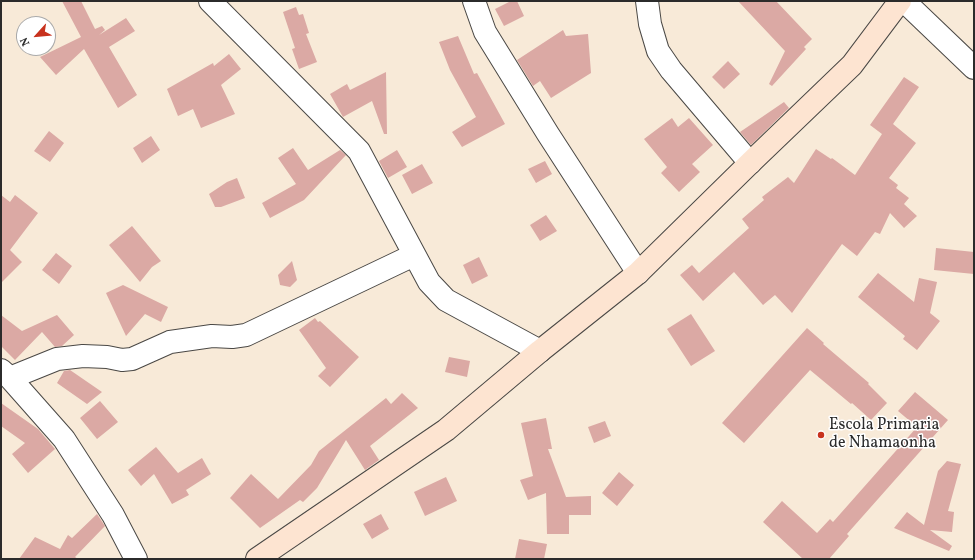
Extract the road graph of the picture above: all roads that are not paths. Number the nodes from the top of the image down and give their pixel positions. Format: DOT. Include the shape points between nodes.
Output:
graph roads {
  1 [pos="210,1"];
  2 [pos="474,1"];
  3 [pos="647,1"];
  4 [pos="900,1"];
  5 [pos="904,1"];
  6 [pos="974,68"];
  7 [pos="750,162"];
  8 [pos="414,255"];
  9 [pos="638,273"];
  10 [pos="540,351"];
  11 [pos="6,374"];
  12 [pos="136,559"];
  13 [pos="257,559"];
  1 -- 8 [label="street" via="359,151"];
  2 -- 9 [label="street" via="484,32"];
  3 -- 7 [label="street" via="650,24 658,51 671,70"];
  4 -- 7 [label="street" via="852,65"];
  5 -- 6 [label="street"];
  7 -- 9 [label="street"];
  8 -- 10 [label="street" via="429,282 446,300"];
  8 -- 11 [label="street" via="246,335 212,336 170,342 132,359 83,356 57,359"];
  9 -- 10 [label="street"];
  10 -- 13 [label="street" via="446,430"];
  11 -- 12 [label="street" via="64,439 113,515"];
}
